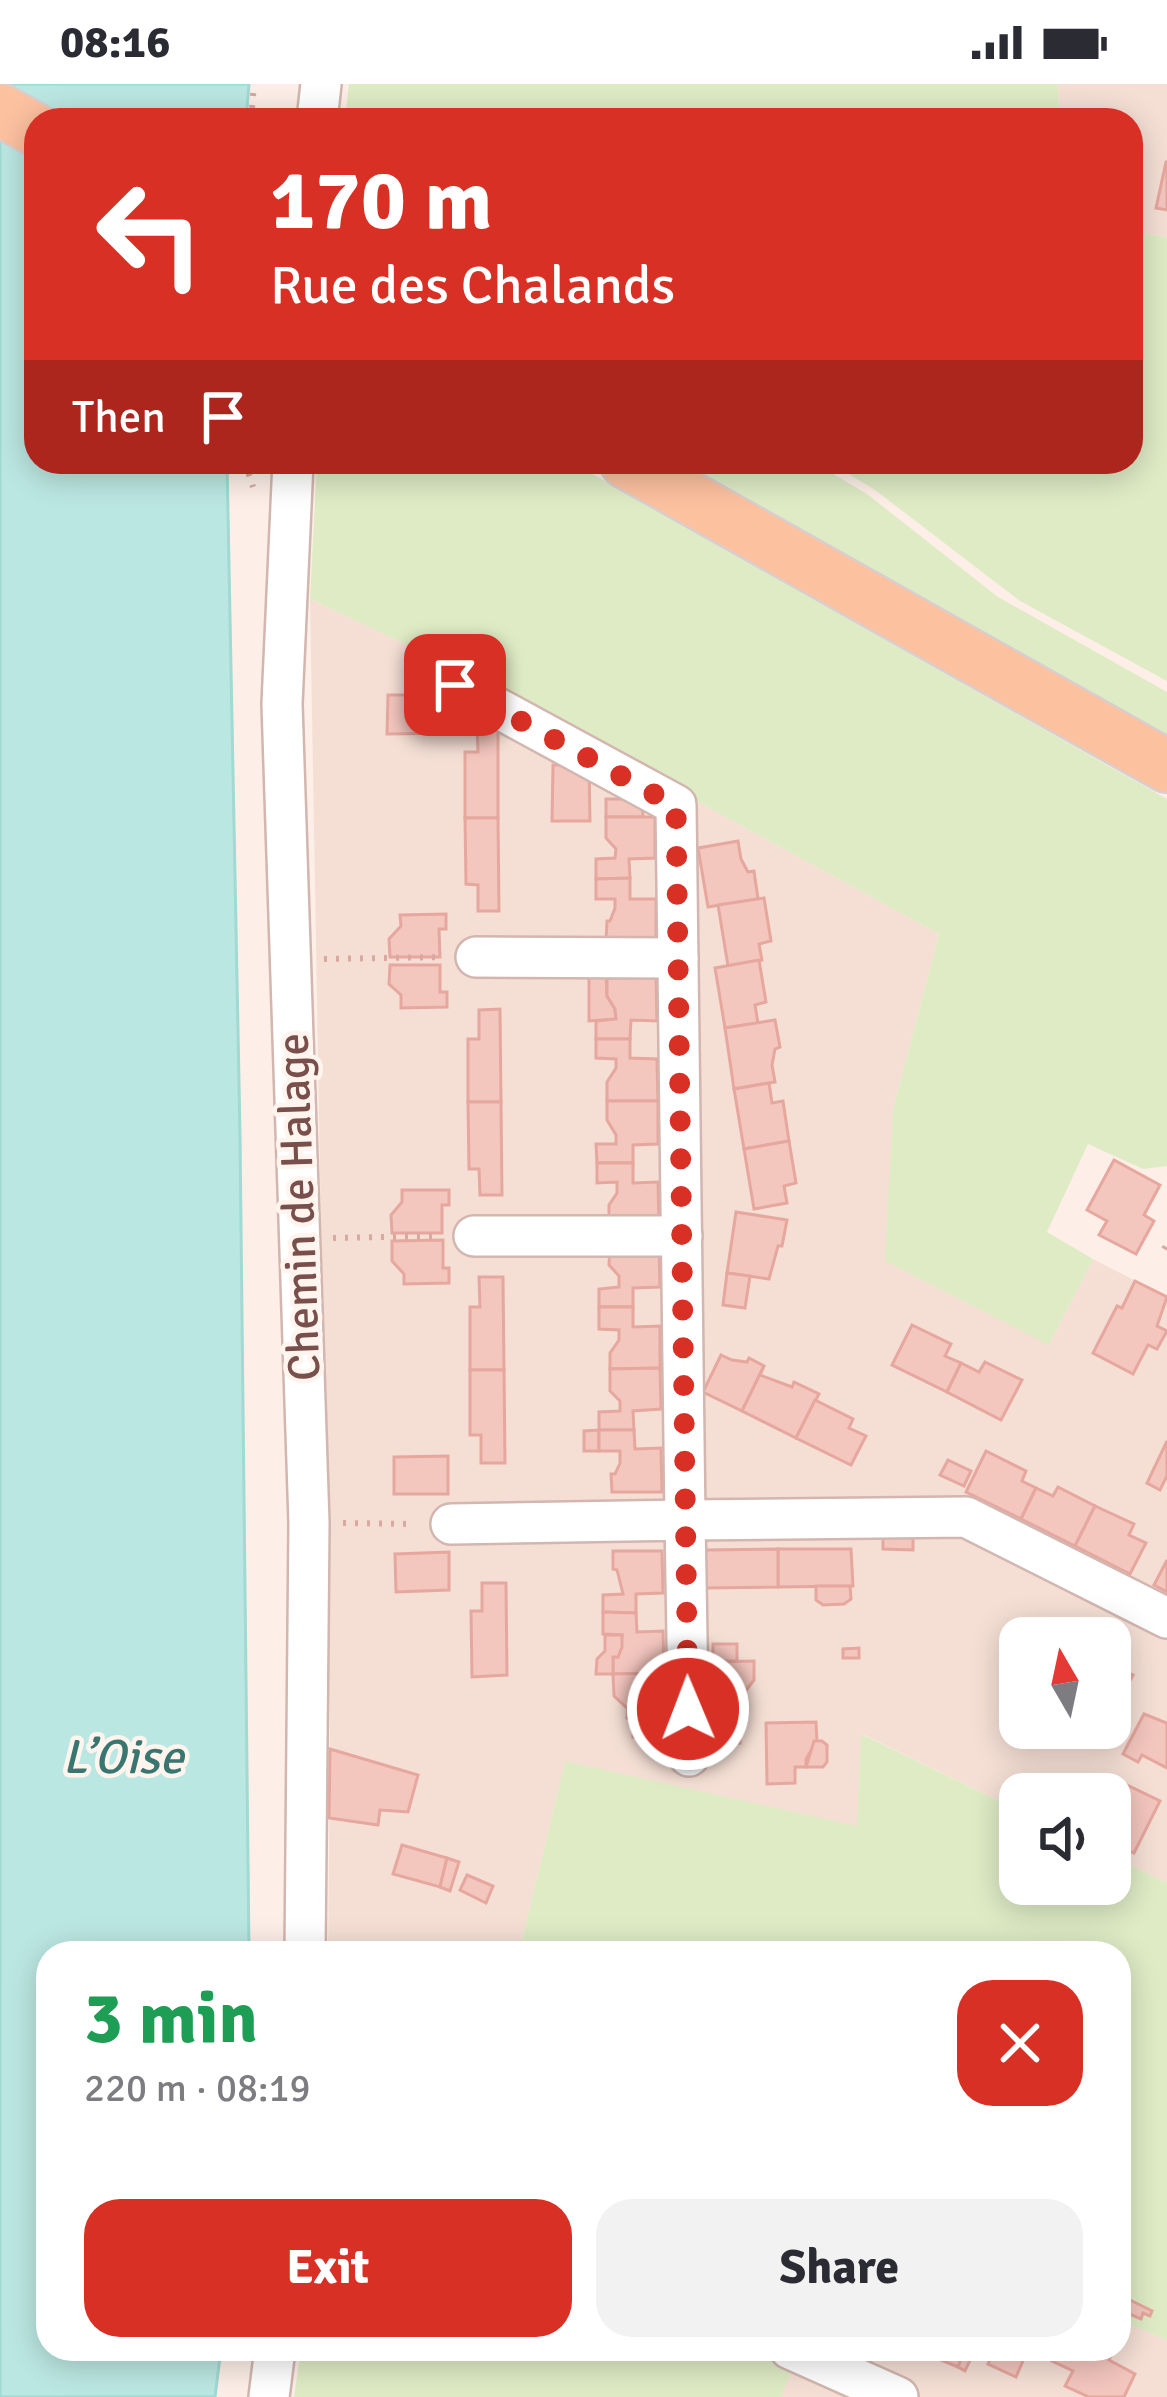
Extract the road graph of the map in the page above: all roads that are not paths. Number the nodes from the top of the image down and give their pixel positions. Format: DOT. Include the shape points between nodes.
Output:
graph roads {
  1 [pos="292,474"];
  2 [pos="647,474"];
  3 [pos="455,685"];
  4 [pos="1167,766"];
  5 [pos="476,956"];
  6 [pos="678,958"];
  7 [pos="474,1235"];
  8 [pos="682,1236"];
  9 [pos="685,1520"];
  10 [pos="451,1524"];
  11 [pos="1167,1618"];
  12 [pos="688,1756"];
  13 [pos="305,1941"];
  14 [pos="274,2361"];
  15 [pos="817,2361"];
  16 [pos="269,2397"];
  17 [pos="898,2397"];
  1 -- 13 [label="street, Chemin de Halage" via="282,704 309,1523"];
  2 -- 4 [label="main road"];
  3 -- 6 [label="street" via="676,806"];
  5 -- 6 [label="street"];
  6 -- 8 [label="street"];
  7 -- 8 [label="street"];
  8 -- 9 [label="street"];
  9 -- 10 [label="street"];
  9 -- 11 [label="street" via="966,1517"];
  9 -- 12 [label="street"];
  14 -- 16 [label="street"];
  15 -- 17 [label="street"];
}
